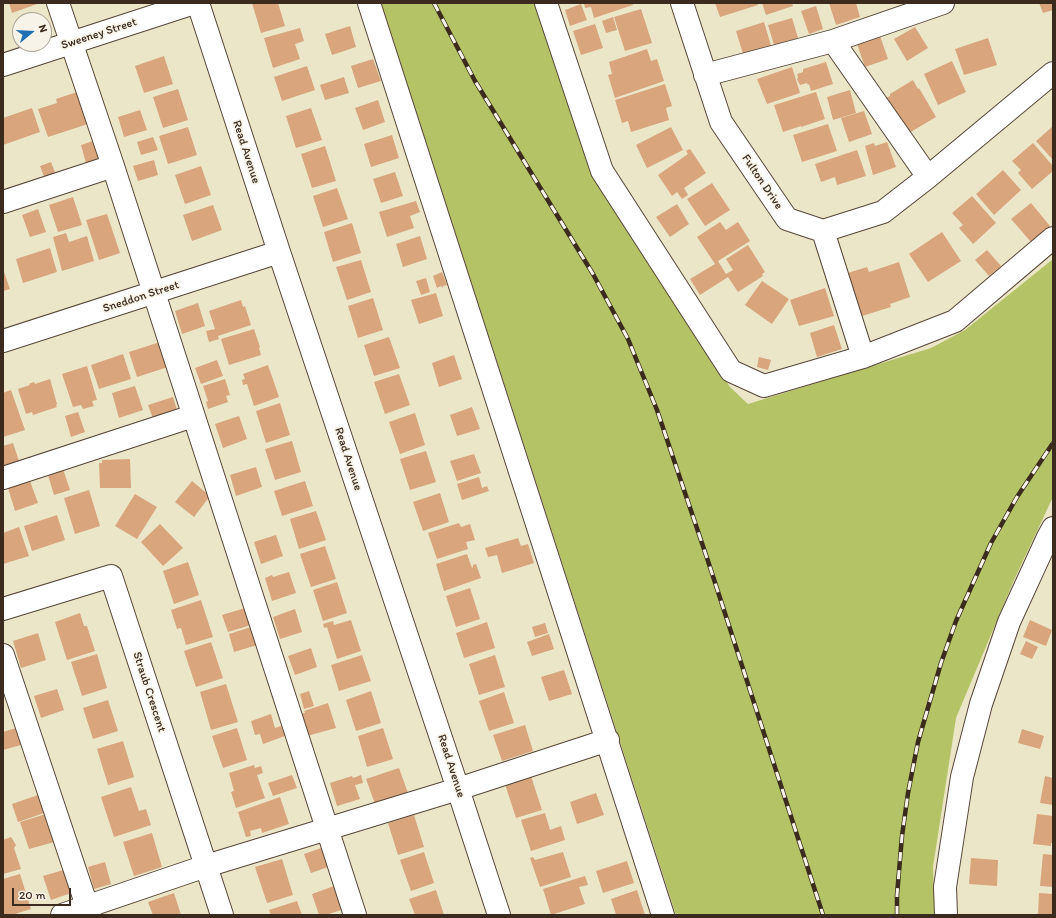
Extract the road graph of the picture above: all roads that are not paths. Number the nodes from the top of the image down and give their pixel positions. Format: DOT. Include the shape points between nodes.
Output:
graph roads {
  1 [pos="58,3"];
  2 [pos="194,3"];
  3 [pos="198,3"];
  4 [pos="369,3"];
  5 [pos="546,3"];
  6 [pos="682,3"];
  7 [pos="943,3"];
  8 [pos="833,41"];
  9 [pos="71,43"];
  10 [pos="3,65"];
  11 [pos="1053,73"];
  12 [pos="705,75"];
  13 [pos="112,166"];
  14 [pos="928,177"];
  15 [pos="3,202"];
  16 [pos="822,230"];
  17 [pos="1053,238"];
  18 [pos="279,252"];
  19 [pos="154,293"];
  20 [pos="3,341"];
  21 [pos="863,357"];
  22 [pos="193,416"];
  23 [pos="3,478"];
  24 [pos="1051,535"];
  25 [pos="3,609"];
  26 [pos="3,655"];
  27 [pos="608,740"];
  28 [pos="458,788"];
  29 [pos="328,829"];
  30 [pos="206,866"];
  31 [pos="89,911"];
  32 [pos="62,915"];
  33 [pos="222,915"];
  34 [pos="356,915"];
  35 [pos="499,915"];
  36 [pos="664,915"];
  37 [pos="946,915"];
  1 -- 9 [label="street"];
  2 -- 9 [label="street, Sweeney Street"];
  3 -- 18 [label="street, Read Avenue"];
  4 -- 27 [label="street"];
  5 -- 21 [label="street" via="602,170 731,371 764,386"];
  6 -- 12 [label="street, Fulton Drive"];
  7 -- 8 [label="street"];
  8 -- 12 [label="street"];
  8 -- 14 [label="street"];
  9 -- 10 [label="street, Sweeney Street"];
  9 -- 13 [label="street"];
  11 -- 14 [label="street"];
  12 -- 16 [label="street, Fulton Drive" via="721,122 787,219"];
  13 -- 15 [label="street"];
  13 -- 19 [label="street"];
  14 -- 16 [label="street" via="883,212"];
  16 -- 21 [label="street"];
  17 -- 21 [label="street" via="955,322"];
  18 -- 19 [label="street, Sneddon Street"];
  18 -- 28 [label="street, Read Avenue"];
  19 -- 20 [label="street, Sneddon Street"];
  19 -- 22 [label="street"];
  22 -- 23 [label="street"];
  22 -- 29 [label="street"];
  24 -- 37 [label="street" via="1009,622 979,711 962,777 945,887"];
  25 -- 30 [label="street, Straub Crescent" via="111,576"];
  26 -- 31 [label="street"];
  27 -- 28 [label="street"];
  27 -- 36 [label="street"];
  28 -- 29 [label="street"];
  28 -- 35 [label="street, Read Avenue"];
  29 -- 30 [label="street"];
  29 -- 34 [label="street"];
  30 -- 31 [label="street"];
  30 -- 33 [label="street, Straub Crescent"];
  31 -- 32 [label="street"];
}
